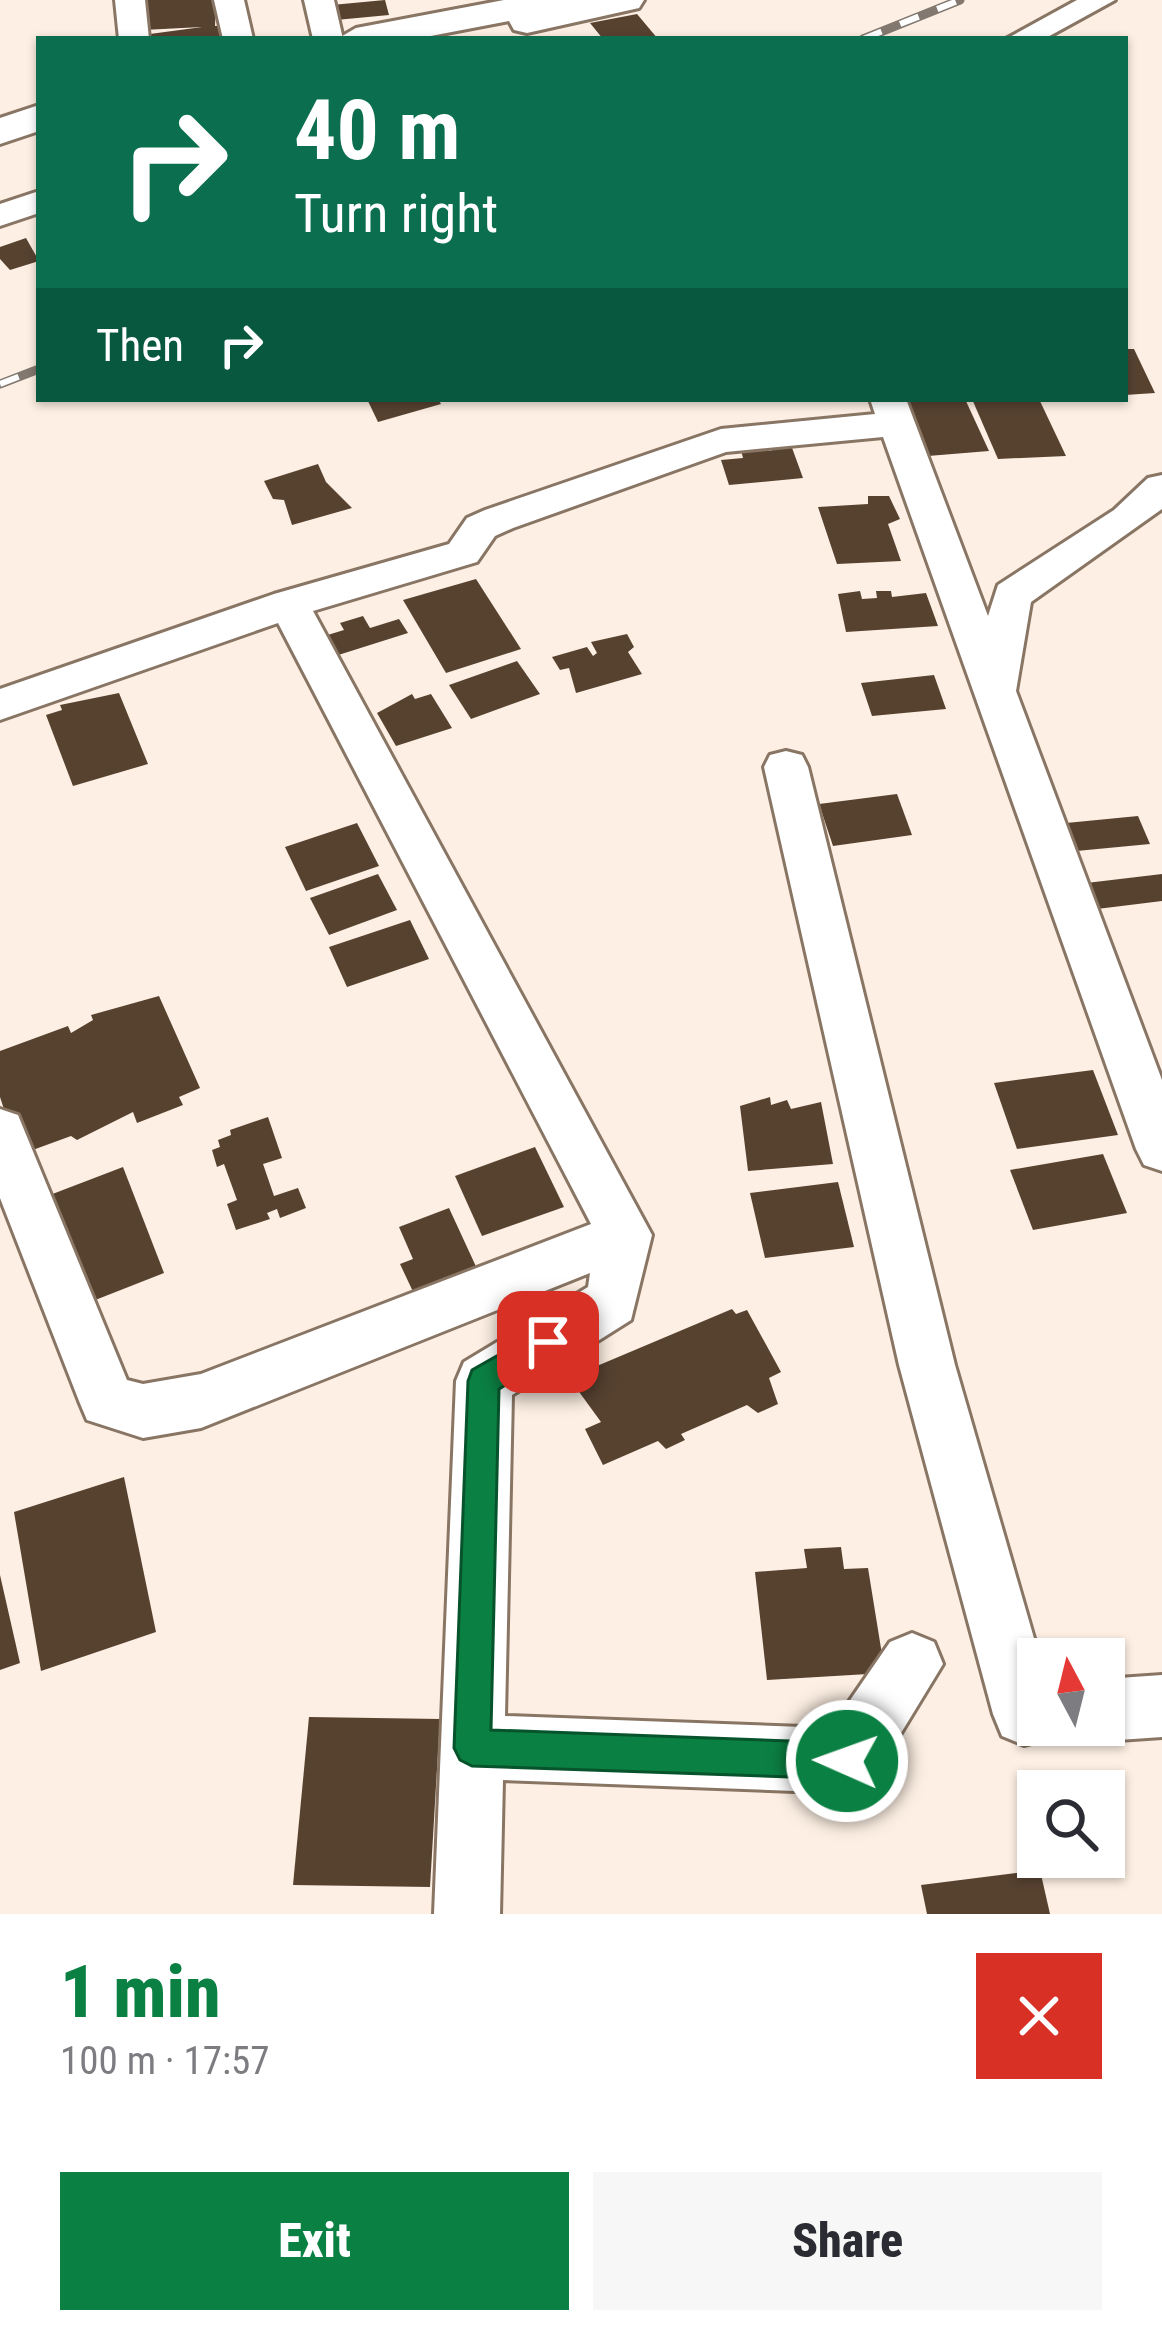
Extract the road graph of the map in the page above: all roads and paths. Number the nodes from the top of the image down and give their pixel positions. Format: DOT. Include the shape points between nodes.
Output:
graph roads {
  1 [pos="130,0"];
  2 [pos="229,0"];
  3 [pos="319,0"];
  4 [pos="562,0"];
  5 [pos="626,0"];
  6 [pos="1100,0"];
  7 [pos="134,36"];
  8 [pos="237,36"];
  9 [pos="327,36"];
  10 [pos="372,36"];
  11 [pos="449,36"];
  12 [pos="1027,36"];
  13 [pos="36,97"];
  14 [pos="0,109"];
  15 [pos="36,119"];
  16 [pos="0,132"];
  17 [pos="36,202"];
  18 [pos="0,216"];
  19 [pos="892,411"];
  20 [pos="1162,487"];
  21 [pos="289,604"];
  22 [pos="996,692"];
  23 [pos="0,705"];
  24 [pos="786,767"];
  25 [pos="0,1131"];
  26 [pos="1162,1149"];
  27 [pos="625,1235"];
  28 [pos="911,1664"];
  29 [pos="1017,1689"];
  30 [pos="1162,1706"];
  31 [pos="1125,1709"];
  32 [pos="472,1748"];
  33 [pos="467,1914"];
  1 -- 7 [label="street"];
  2 -- 8 [label="street"];
  3 -- 9 [label="street"];
  4 -- 10 [label="street"];
  5 -- 11 [label="street"];
  6 -- 12 [label="street"];
  13 -- 14 [label="street"];
  15 -- 16 [label="street"];
  17 -- 18 [label="street"];
  19 -- 21 [label="street" via="721,440 499,519 481,527 463,554"];
  19 -- 22 [label="street"];
  20 -- 22 [label="street" via="1128,519 1012,595"];
  21 -- 23 [label="street"];
  21 -- 27 [label="street"];
  22 -- 26 [label="street"];
  24 -- 29 [label="street" via="927,1365"];
  25 -- 27 [label="street" via="107,1401 143,1411 201,1401"];
  27 -- 32 [label="street" via="612,1302 484,1381"];
  28 -- 32 [label="street" via="847,1761"];
  30 -- 31 [label="street"];
  32 -- 33 [label="street"];
}
